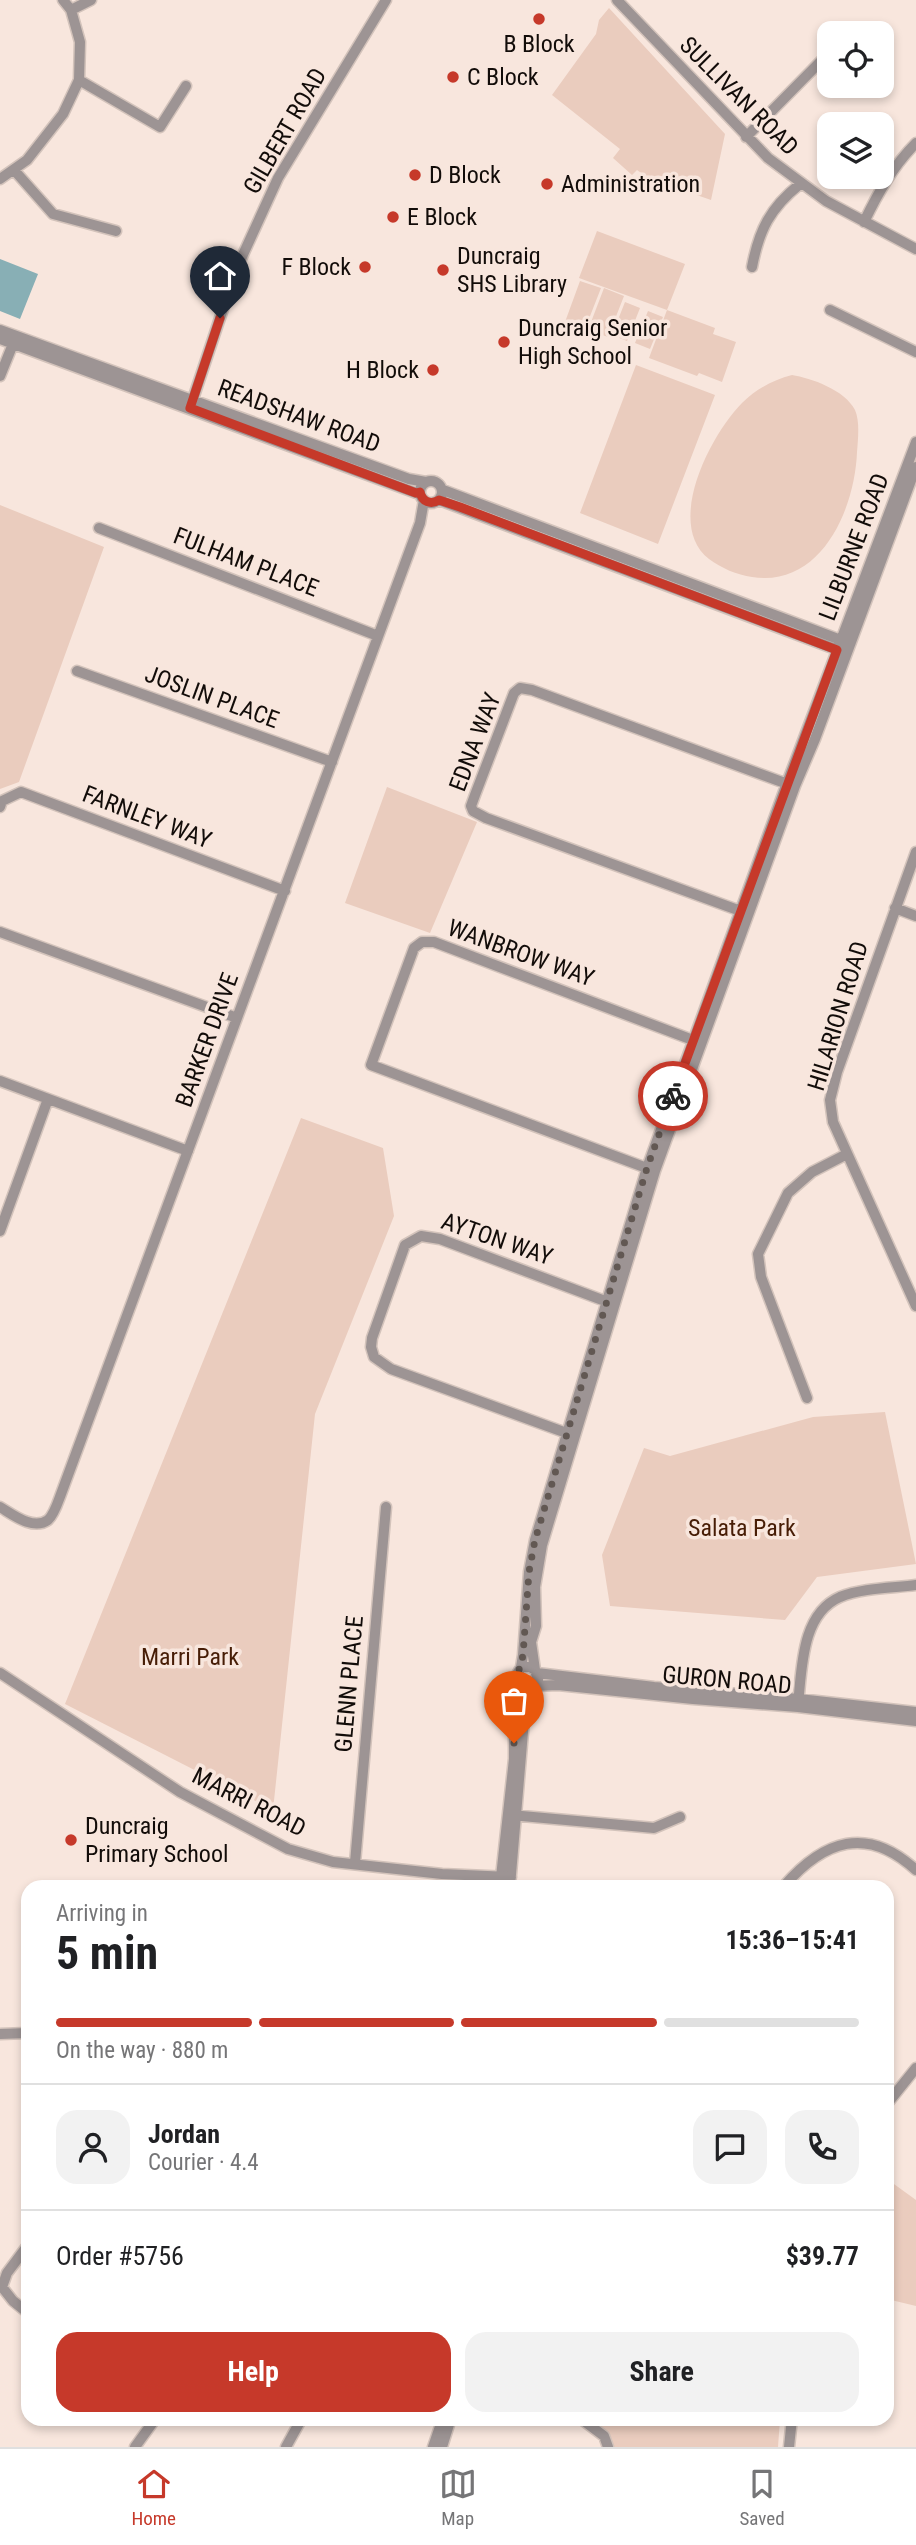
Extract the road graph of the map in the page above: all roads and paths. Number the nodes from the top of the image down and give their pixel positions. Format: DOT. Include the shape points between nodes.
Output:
graph roads {
  1 [pos="63,0"];
  2 [pos="91,0"];
  3 [pos="386,0"];
  4 [pos="617,0"];
  5 [pos="71,10"];
  6 [pos="817,65"];
  7 [pos="79,80"];
  8 [pos="186,86"];
  9 [pos="746,137"];
  10 [pos="916,143"];
  11 [pos="14,170"];
  12 [pos="0,179"];
  13 [pos="800,184"];
  14 [pos="864,222"];
  15 [pos="116,231"];
  16 [pos="916,249"];
  17 [pos="752,267"];
  18 [pos="830,310"];
  19 [pos="0,330"];
  20 [pos="0,339"];
  21 [pos="14,340"];
  22 [pos="916,352"];
  23 [pos="0,376"];
  24 [pos="192,404"];
  25 [pos="916,442"];
  26 [pos="914,462"];
  27 [pos="431,494"];
  28 [pos="99,528"];
  29 [pos="378,636"];
  30 [pos="843,647"];
  31 [pos="77,671"];
  32 [pos="332,762"];
  33 [pos="791,785"];
  34 [pos="0,807"];
  35 [pos="916,852"];
  36 [pos="285,891"];
  37 [pos="895,908"];
  38 [pos="744,912"];
  39 [pos="916,916"];
  40 [pos="0,932"];
  41 [pos="237,1018"];
  42 [pos="697,1041"];
  43 [pos="0,1081"];
  44 [pos="48,1099"];
  45 [pos="188,1151"];
  46 [pos="847,1154"];
  47 [pos="651,1169"];
  48 [pos="0,1231"];
  49 [pos="610,1303"];
  50 [pos="916,1306"];
  51 [pos="807,1398"];
  52 [pos="571,1434"];
  53 [pos="0,1507"];
  54 [pos="386,1507"];
  55 [pos="916,1585"];
  56 [pos="520,1668"];
  57 [pos="536,1671"];
  58 [pos="0,1673"];
  59 [pos="519,1686"];
  60 [pos="532,1687"];
  61 [pos="798,1703"];
  62 [pos="916,1712"];
  63 [pos="916,1721"];
  64 [pos="511,1815"];
  65 [pos="680,1816"];
  66 [pos="355,1863"];
  67 [pos="916,1870"];
  68 [pos="496,1880"];
  69 [pos="505,1880"];
  70 [pos="789,1880"];
  71 [pos="21,2033"];
  72 [pos="0,2034"];
  73 [pos="916,2068"];
  74 [pos="894,2096"];
  75 [pos="21,2254"];
  76 [pos="21,2307"];
  77 [pos="150,2426"];
  78 [pos="298,2426"];
  79 [pos="440,2426"];
  80 [pos="449,2426"];
  81 [pos="590,2426"];
  82 [pos="791,2426"];
  83 [pos="135,2447"];
  84 [pos="286,2447"];
  85 [pos="433,2447"];
  86 [pos="442,2447"];
  87 [pos="608,2447"];
  88 [pos="789,2447"];
  1 -- 5 [label="street"];
  2 -- 5 [label="street"];
  3 -- 24 [label="street, GILBERT ROAD" via="285,164 236,270"];
  4 -- 9 [label="street, SULLIVAN ROAD"];
  5 -- 7 [label="street" via="80,42"];
  6 -- 9 [label="street"];
  7 -- 8 [label="street" via="160,127"];
  7 -- 11 [label="street" via="64,114"];
  9 -- 13 [label="street, SULLIVAN ROAD"];
  10 -- 14 [label="street" via="894,169"];
  11 -- 12 [label="street"];
  11 -- 15 [label="street" via="53,214"];
  13 -- 14 [label="street, SULLIVAN ROAD"];
  13 -- 17 [label="street" via="764,224"];
  14 -- 16 [label="street, SULLIVAN ROAD"];
  18 -- 22 [label="street"];
  19 -- 21 [label="street, READSHAW ROAD"];
  20 -- 21 [label="street, READSHAW ROAD"];
  21 -- 23 [label="street"];
  21 -- 24 [label="street, READSHAW ROAD"];
  24 -- 27 [label="street, READSHAW ROAD" via="416,493"];
  25 -- 26 [label="street, LILBURNE ROAD"];
  26 -- 30 [label="street, LILBURNE ROAD"];
  27 -- 29 [label="street, BARKER DRIVE"];
  27 -- 30 [label="street, READSHAW ROAD"];
  28 -- 29 [label="street, FULHAM PLACE"];
  29 -- 32 [label="street, BARKER DRIVE"];
  30 -- 33 [label="street, LILBURNE ROAD"];
  31 -- 32 [label="street, JOSLIN PLACE"];
  32 -- 36 [label="street, BARKER DRIVE"];
  33 -- 38 [label="street, LILBURNE ROAD"];
  33 -- 38 [label="street, EDNA WAY" via="520,688 514,693 475,795 473,811 486,818"];
  34 -- 36 [label="street, FARNLEY WAY" via="21,792"];
  35 -- 37 [label="street, HILARION ROAD"];
  36 -- 41 [label="street, BARKER DRIVE"];
  37 -- 39 [label="street"];
  37 -- 46 [label="street, HILARION ROAD" via="830,1100 833,1122"];
  38 -- 42 [label="street, LILBURNE ROAD"];
  40 -- 41 [label="street"];
  41 -- 45 [label="street, BARKER DRIVE"];
  42 -- 47 [label="street, LILBURNE ROAD"];
  42 -- 47 [label="street, WANBROW WAY" via="433,942 422,942 414,948 371,1065"];
  43 -- 44 [label="street"];
  44 -- 45 [label="street"];
  44 -- 48 [label="street"];
  45 -- 53 [label="street, BARKER DRIVE" via="50,1517 28,1523"];
  46 -- 50 [label="street, HILARION ROAD"];
  46 -- 51 [label="street" via="812,1172 788,1193 758,1254 761,1277"];
  47 -- 49 [label="street, LILBURNE ROAD"];
  49 -- 52 [label="street, LILBURNE ROAD"];
  49 -- 52 [label="street, AYTON WAY" via="440,1239 421,1236 405,1245 374,1328 374,1357 391,1369"];
  52 -- 56 [label="street, LILBURNE ROAD" via="532,1554"];
  52 -- 57 [label="street, LILBURNE ROAD" via="536,1580 536,1626 530,1649"];
  54 -- 66 [label="street, GLENN PLACE"];
  55 -- 61 [label="street" via="840,1597 818,1615 811,1625"];
  56 -- 57 [label="street"];
  56 -- 59 [label="street" via="515,1678"];
  57 -- 60 [label="street" via="538,1680"];
  57 -- 61 [label="street, GURON ROAD"];
  58 -- 66 [label="street, MARRI ROAD" via="230,1820 288,1849"];
  59 -- 60 [label="street"];
  59 -- 64 [label="street"];
  60 -- 61 [label="street, GURON ROAD" via="558,1685 692,1699"];
  60 -- 64 [label="street"];
  61 -- 62 [label="street, GURON ROAD"];
  61 -- 63 [label="street, GURON ROAD"];
  64 -- 65 [label="street" via="654,1828"];
  64 -- 69 [label="street"];
  66 -- 68 [label="street, MARRI ROAD"];
  67 -- 70 [label="street" via="902,1857 870,1842 835,1845"];
  71 -- 72 [label="street"];
  73 -- 74 [label="street"];
  75 -- 76 [label="street" via="2,2287"];
  77 -- 83 [label="street"];
  78 -- 84 [label="street"];
  79 -- 85 [label="street"];
  80 -- 86 [label="street"];
  81 -- 87 [label="street"];
  82 -- 88 [label="street"];
}
